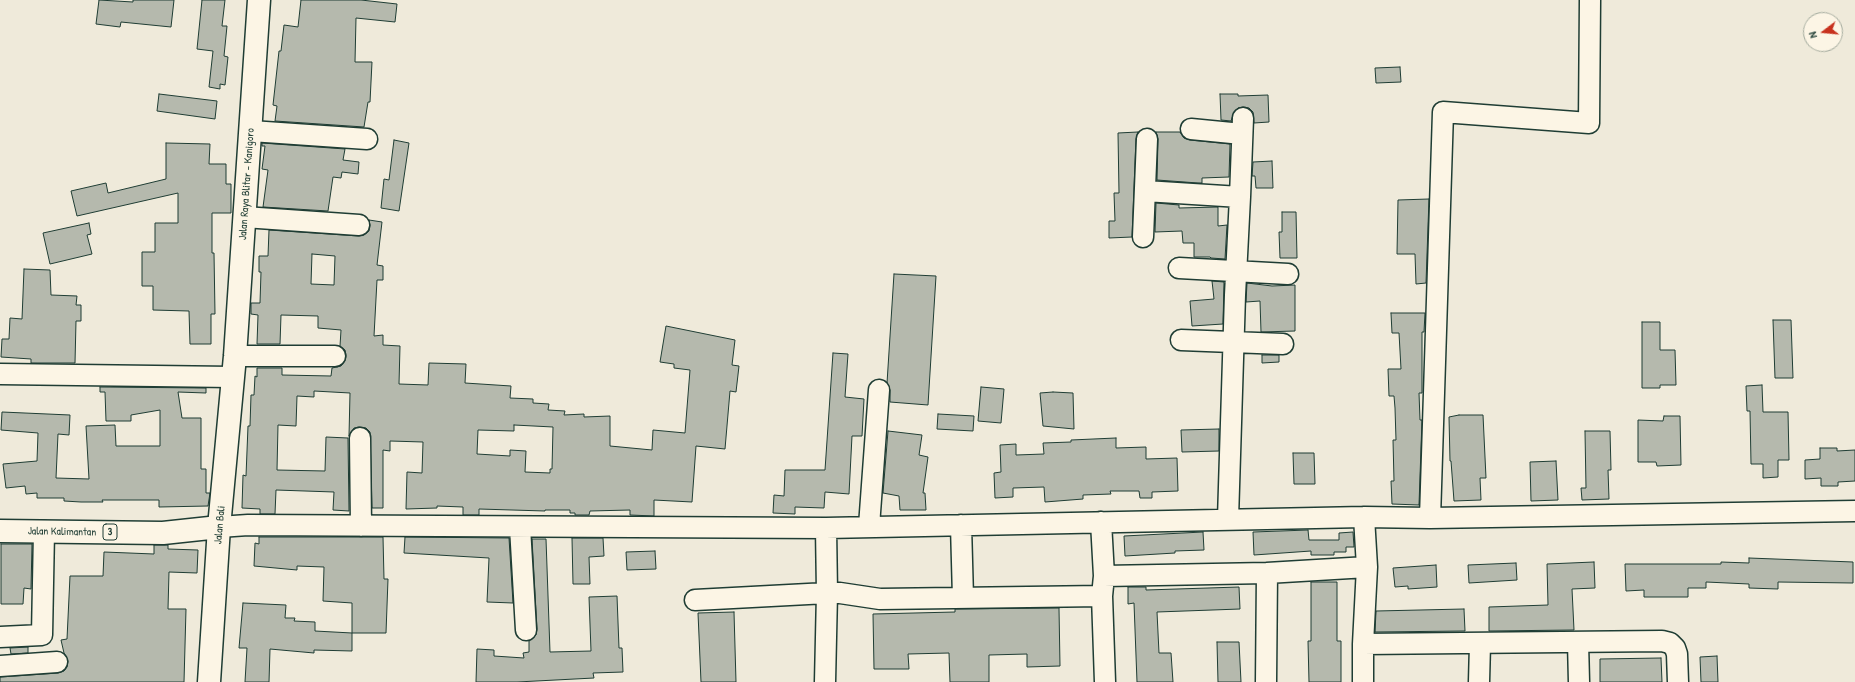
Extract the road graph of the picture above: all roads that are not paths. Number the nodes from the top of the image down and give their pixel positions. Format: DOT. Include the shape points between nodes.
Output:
graph roads {
  1 [pos="259,0"];
  2 [pos="1590,0"];
  3 [pos="1191,129"];
  4 [pos="251,131"];
  5 [pos="1147,139"];
  6 [pos="368,140"];
  7 [pos="1145,191"];
  8 [pos="1240,197"];
  9 [pos="244,217"];
  10 [pos="359,225"];
  11 [pos="1143,236"];
  12 [pos="1179,268"];
  13 [pos="1236,272"];
  14 [pos="1288,274"];
  15 [pos="1180,340"];
  16 [pos="1233,342"];
  17 [pos="1283,344"];
  18 [pos="335,356"];
  19 [pos="233,367"];
  20 [pos="0,374"];
  21 [pos="880,390"];
  22 [pos="360,438"];
  23 [pos="1855,511"];
  24 [pos="1364,517"];
  25 [pos="1430,518"];
  26 [pos="1228,519"];
  27 [pos="1101,522"];
  28 [pos="961,525"];
  29 [pos="361,526"];
  30 [pos="869,526"];
  31 [pos="219,527"];
  32 [pos="520,527"];
  33 [pos="826,528"];
  34 [pos="0,531"];
  35 [pos="44,531"];
  36 [pos="1367,567"];
  37 [pos="1267,573"];
  38 [pos="1104,576"];
  39 [pos="827,593"];
  40 [pos="1102,596"];
  41 [pos="963,598"];
  42 [pos="695,600"];
  43 [pos="526,630"];
  44 [pos="0,637"];
  45 [pos="1578,642"];
  46 [pos="1363,644"];
  47 [pos="1480,644"];
  48 [pos="57,662"];
  49 [pos="0,666"];
  50 [pos="209,682"];
  51 [pos="825,682"];
  52 [pos="1105,682"];
  53 [pos="1266,682"];
  54 [pos="1363,682"];
  55 [pos="1479,682"];
  56 [pos="1579,682"];
  57 [pos="1678,682"];
  1 -- 4 [label="main road, Jalan Raya Blitar - Kanigoro"];
  2 -- 25 [label="street" via="1589,123 1443,112"];
  3 -- 8 [label="street" via="1242,126"];
  4 -- 6 [label="street"];
  4 -- 9 [label="main road, Jalan Raya Blitar - Kanigoro"];
  5 -- 7 [label="street"];
  7 -- 8 [label="street"];
  7 -- 11 [label="street"];
  8 -- 13 [label="street"];
  9 -- 10 [label="street"];
  9 -- 19 [label="main road, Jalan Raya Blitar - Kanigoro"];
  12 -- 13 [label="street"];
  13 -- 14 [label="street"];
  13 -- 16 [label="street"];
  15 -- 16 [label="street"];
  16 -- 17 [label="street"];
  16 -- 26 [label="street"];
  18 -- 19 [label="street"];
  19 -- 20 [label="street"];
  19 -- 31 [label="main road, Jalan Bali"];
  21 -- 30 [label="street"];
  22 -- 29 [label="street"];
  23 -- 25 [label="street"];
  24 -- 25 [label="street"];
  24 -- 26 [label="street"];
  24 -- 36 [label="street"];
  26 -- 27 [label="street"];
  27 -- 28 [label="street"];
  27 -- 38 [label="street"];
  28 -- 30 [label="street"];
  28 -- 41 [label="street"];
  29 -- 31 [label="street"];
  29 -- 32 [label="street"];
  30 -- 33 [label="street"];
  31 -- 35 [label="main road, Jalan Kalimantan / 3" via="163,533"];
  31 -- 50 [label="main road, Jalan Bali"];
  32 -- 33 [label="street"];
  32 -- 43 [label="street"];
  33 -- 39 [label="street"];
  34 -- 35 [label="main road, Jalan Kalimantan / 3"];
  35 -- 44 [label="street" via="42,635"];
  36 -- 37 [label="street"];
  36 -- 46 [label="street"];
  37 -- 38 [label="street"];
  37 -- 53 [label="street"];
  38 -- 40 [label="street"];
  39 -- 41 [label="street" via="880,599"];
  39 -- 42 [label="street"];
  39 -- 51 [label="street"];
  40 -- 41 [label="street"];
  40 -- 52 [label="street"];
  45 -- 47 [label="street"];
  45 -- 56 [label="street"];
  45 -- 57 [label="street" via="1670,643 1677,654"];
  46 -- 47 [label="street"];
  46 -- 54 [label="street"];
  47 -- 55 [label="street"];
  48 -- 49 [label="street"];
}
